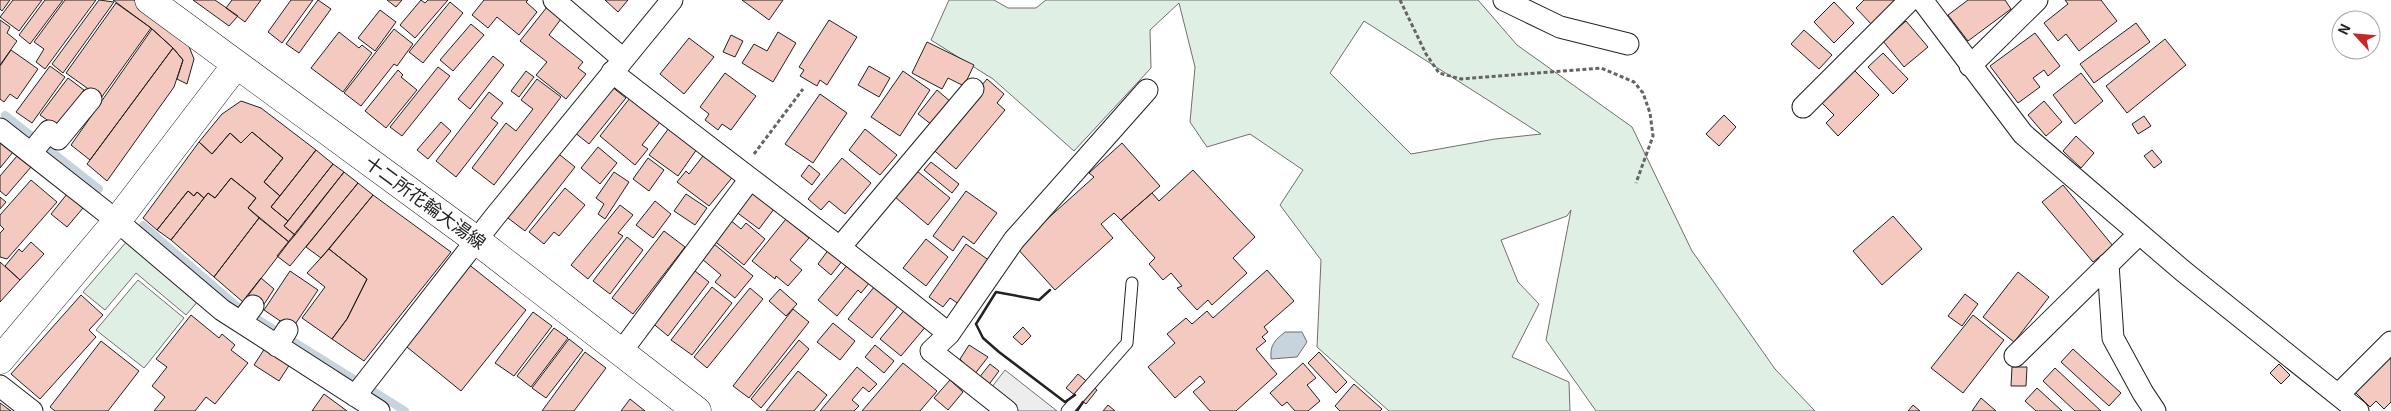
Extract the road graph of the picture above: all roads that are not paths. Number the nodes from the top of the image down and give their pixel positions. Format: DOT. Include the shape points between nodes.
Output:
graph roads {
  1 [pos="149,0"];
  2 [pos="554,0"];
  3 [pos="672,0"];
  4 [pos="1504,0"];
  5 [pos="1910,0"];
  6 [pos="1922,0"];
  7 [pos="2037,0"];
  8 [pos="1628,44"];
  9 [pos="236,65"];
  10 [pos="618,65"];
  11 [pos="1970,66"];
  12 [pos="973,90"];
  13 [pos="1147,90"];
  14 [pos="91,99"];
  15 [pos="1803,107"];
  16 [pos="0,129"];
  17 [pos="32,153"];
  18 [pos="750,179"];
  19 [pos="117,221"];
  20 [pos="2139,234"];
  21 [pos="476,240"];
  22 [pos="841,246"];
  23 [pos="2108,264"];
  24 [pos="1132,282"];
  25 [pos="949,334"];
  26 [pos="2391,342"];
  27 [pos="621,352"];
  28 [pos="2015,356"];
  29 [pos="0,360"];
  30 [pos="0,386"];
  31 [pos="355,395"];
  32 [pos="2338,395"];
  33 [pos="32,411"];
  34 [pos="379,411"];
  35 [pos="697,411"];
  36 [pos="1007,411"];
  37 [pos="1068,411"];
  38 [pos="2155,411"];
  39 [pos="2358,411"];
  1 -- 9 [label="main road, 十二所花輪大湯線"];
  2 -- 10 [label="street"];
  3 -- 10 [label="street"];
  4 -- 8 [label="street" via="1560,27"];
  5 -- 15 [label="street"];
  6 -- 11 [label="street"];
  7 -- 11 [label="street"];
  9 -- 19 [label="main road"];
  9 -- 21 [label="main road, 十二所花輪大湯線"];
  10 -- 18 [label="street"];
  10 -- 21 [label="street"];
  11 -- 20 [label="street" via="2023,134"];
  12 -- 22 [label="street"];
  13 -- 25 [label="street" via="1014,240"];
  14 -- 17 [label="street" via="58,139 49,131"];
  16 -- 17 [label="street"];
  17 -- 19 [label="street"];
  18 -- 22 [label="street"];
  18 -- 27 [label="street"];
  19 -- 29 [label="main road"];
  19 -- 31 [label="street" via="222,310 247,314"];
  20 -- 23 [label="street"];
  20 -- 32 [label="street"];
  21 -- 27 [label="main road, 十二所花輪大湯線"];
  21 -- 31 [label="street"];
  22 -- 25 [label="street"];
  23 -- 28 [label="street"];
  23 -- 38 [label="street" via="2113,338"];
  24 -- 37 [label="lane" via="1127,343"];
  25 -- 36 [label="street" via="931,351"];
  26 -- 32 [label="street"];
  27 -- 35 [label="main road, 十二所花輪大湯線"];
  30 -- 33 [label="street"];
  31 -- 34 [label="street"];
  32 -- 39 [label="street"];
}
